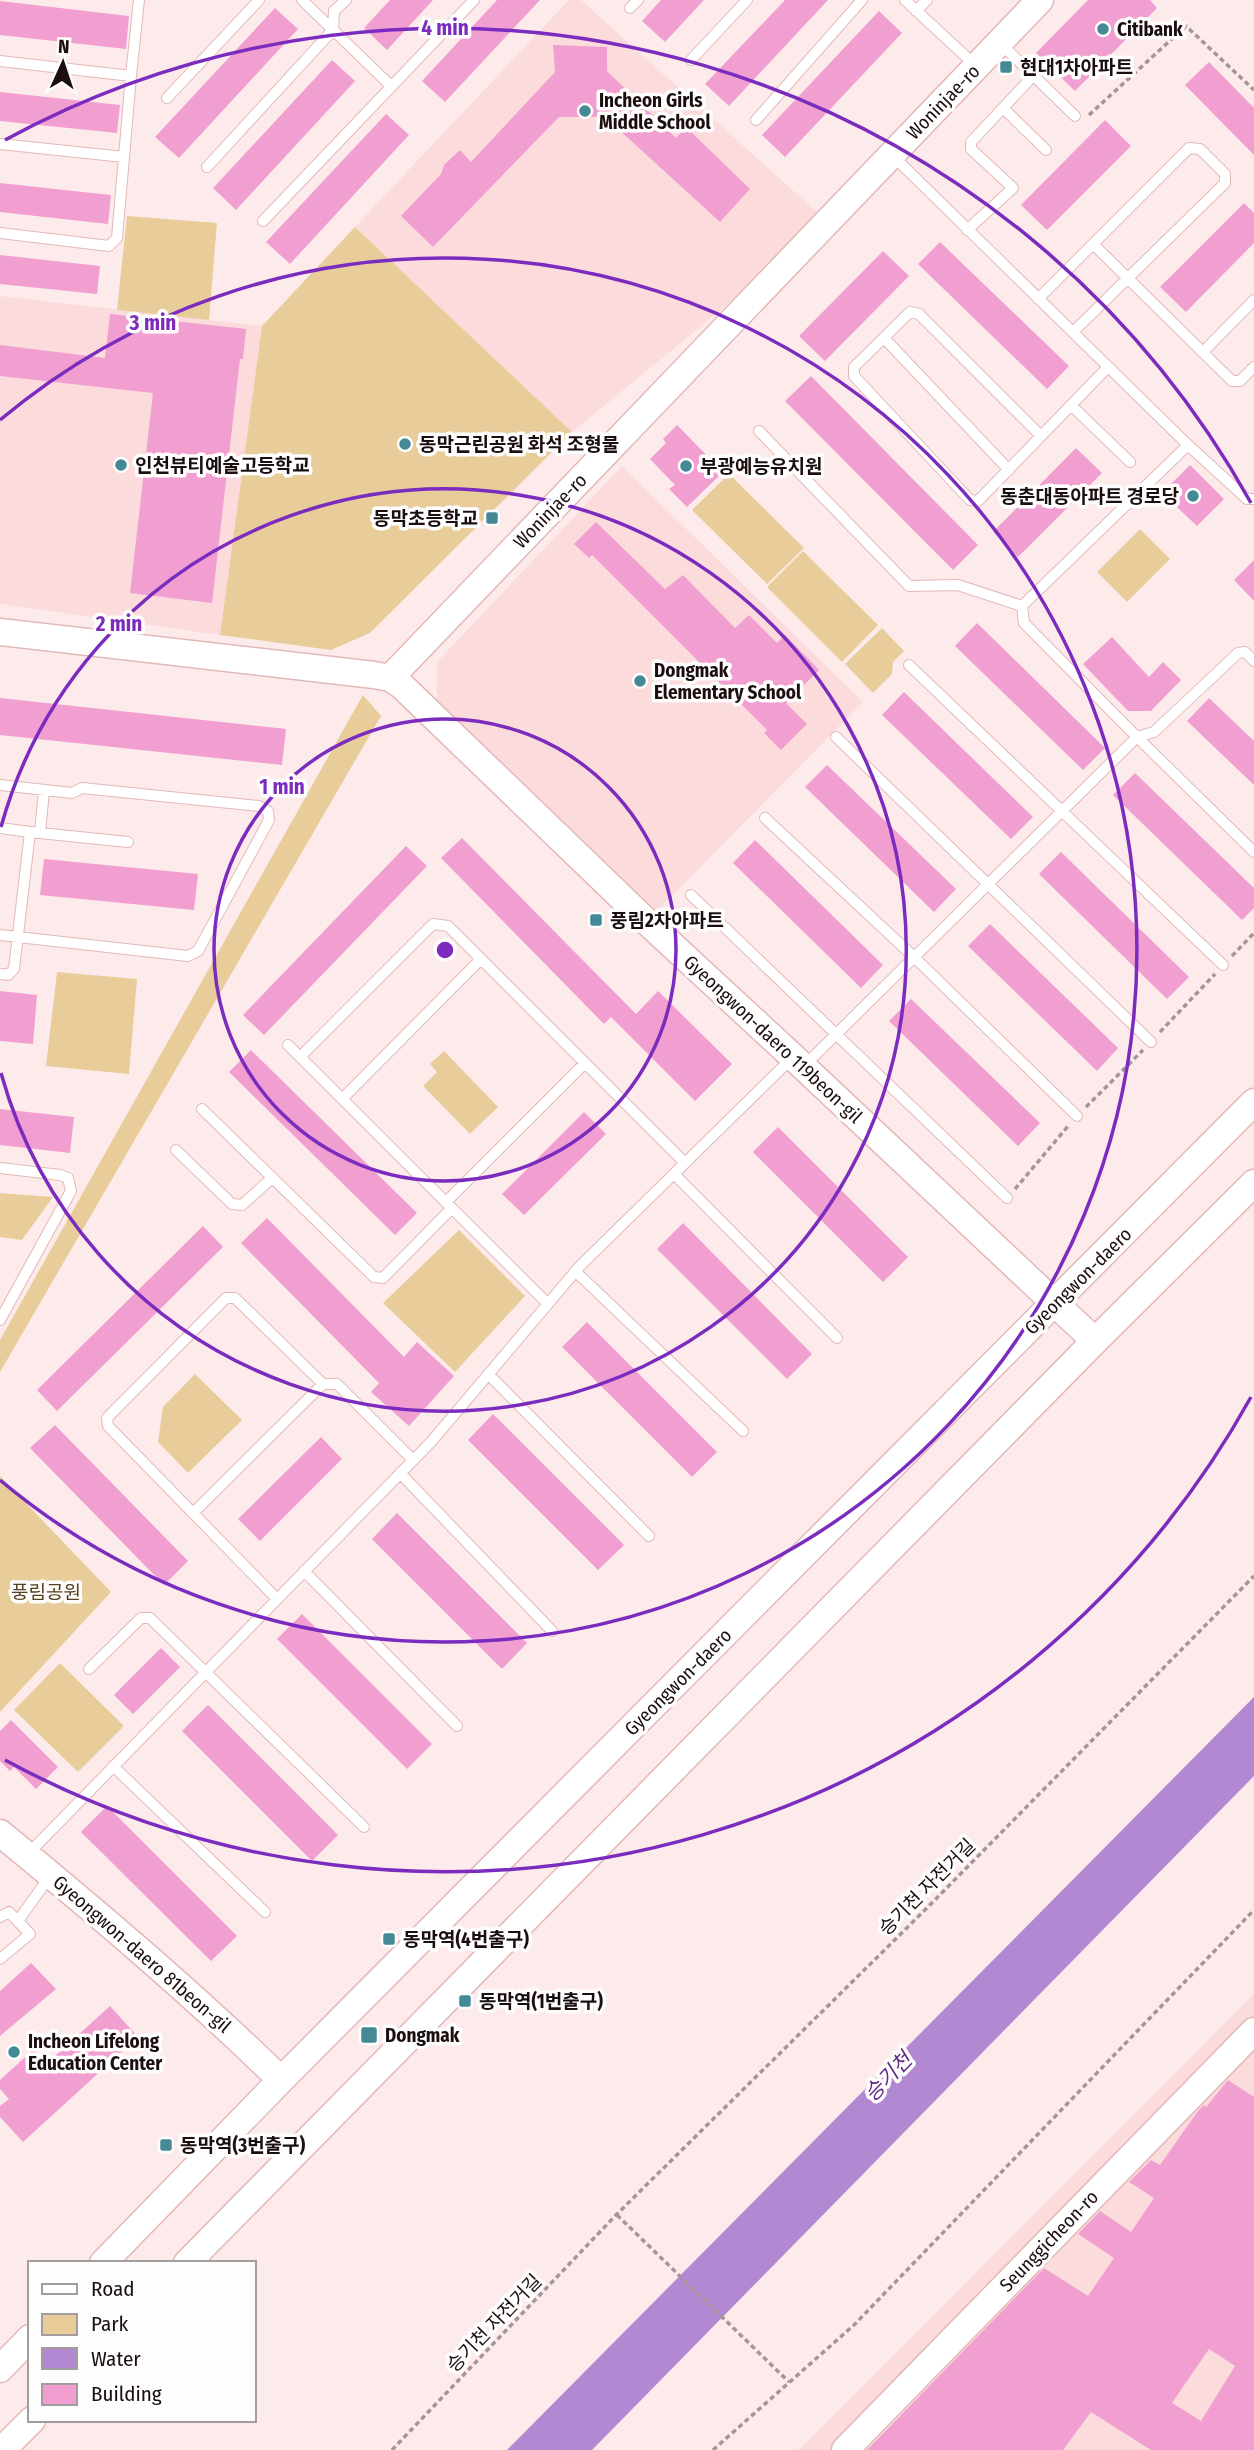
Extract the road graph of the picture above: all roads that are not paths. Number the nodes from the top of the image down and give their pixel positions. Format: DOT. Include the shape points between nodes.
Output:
graph roads {
  1 [pos="133,0"];
  2 [pos="139,0"];
  3 [pos="259,0"];
  4 [pos="302,0"];
  5 [pos="346,0"];
  6 [pos="474,0"];
  7 [pos="638,0"];
  8 [pos="747,0"];
  9 [pos="862,0"];
  10 [pos="905,0"];
  11 [pos="927,0"];
  12 [pos="1040,0"];
  13 [pos="630,8"];
  14 [pos="916,11"];
  15 [pos="334,30"];
  16 [pos="1000,42"];
  17 [pos="691,60"];
  18 [pos="0,61"];
  19 [pos="976,67"];
  20 [pos="131,76"];
  21 [pos="1033,76"];
  22 [pos="391,86"];
  23 [pos="167,98"];
  24 [pos="1004,109"];
  25 [pos="1075,116"];
  26 [pos="756,120"];
  27 [pos="0,144"];
  28 [pos="1046,150"];
  29 [pos="892,155"];
  30 [pos="124,158"];
  31 [pos="207,167"];
  32 [pos="263,221"];
  33 [pos="967,230"];
  34 [pos="0,233"];
  35 [pos="1093,244"];
  36 [pos="1128,279"];
  37 [pos="1038,299"];
  38 [pos="1254,300"];
  39 [pos="1073,332"];
  40 [pos="884,338"];
  41 [pos="1203,352"];
  42 [pos="1108,367"];
  43 [pos="1254,367"];
  44 [pos="1071,405"];
  45 [pos="759,431"];
  46 [pos="1041,436"];
  47 [pos="1188,445"];
  48 [pos="1129,462"];
  49 [pos="1009,470"];
  50 [pos="1254,499"];
  51 [pos="1022,606"];
  52 [pos="0,632"];
  53 [pos="1254,661"];
  54 [pos="909,665"];
  55 [pos="390,678"];
  56 [pos="836,737"];
  57 [pos="1137,737"];
  58 [pos="0,785"];
  59 [pos="44,790"];
  60 [pos="1062,811"];
  61 [pos="765,818"];
  62 [pos="0,828"];
  63 [pos="35,832"];
  64 [pos="128,842"];
  65 [pos="1254,852"];
  66 [pos="989,883"];
  67 [pos="691,895"];
  68 [pos="0,935"];
  69 [pos="18,937"];
  70 [pos="915,957"];
  71 [pos="481,959"];
  72 [pos="1223,965"];
  73 [pos="0,974"];
  74 [pos="837,1034"];
  75 [pos="1151,1042"];
  76 [pos="288,1045"];
  77 [pos="300,1057"];
  78 [pos="799,1062"];
  79 [pos="585,1063"];
  80 [pos="342,1099"];
  81 [pos="1254,1102"];
  82 [pos="202,1109"];
  83 [pos="1077,1116"];
  84 [pos="176,1150"];
  85 [pos="685,1163"];
  86 [pos="0,1168"];
  87 [pos="674,1174"];
  88 [pos="272,1178"];
  89 [pos="1254,1183"];
  90 [pos="1007,1198"];
  91 [pos="449,1205"];
  92 [pos="575,1271"];
  93 [pos="548,1304"];
  94 [pos="1056,1304"];
  95 [pos="2,1314"];
  96 [pos="837,1338"];
  97 [pos="1095,1340"];
  98 [pos="488,1374"];
  99 [pos="323,1384"];
  100 [pos="743,1431"];
  101 [pos="413,1460"];
  102 [pos="400,1473"];
  103 [pos="193,1513"];
  104 [pos="649,1536"];
  105 [pos="304,1571"];
  106 [pos="277,1599"];
  107 [pos="552,1631"];
  108 [pos="89,1669"];
  109 [pos="206,1672"];
  110 [pos="457,1726"];
  111 [pos="113,1766"];
  112 [pos="364,1827"];
  113 [pos="0,1833"];
  114 [pos="27,1855"];
  115 [pos="51,1874"];
  116 [pos="264,1912"];
  117 [pos="0,1917"];
  118 [pos="18,1921"];
  119 [pos="0,1959"];
  120 [pos="1254,2031"];
  121 [pos="281,2080"];
  122 [pos="105,2261"];
  123 [pos="189,2261"];
  124 [pos="28,2340"];
  125 [pos="0,2369"];
  126 [pos="30,2422"];
  127 [pos="2,2450"];
  128 [pos="845,2450"];
  1 -- 2 [label="lane"];
  2 -- 20 [label="lane"];
  3 -- 23 [label="lane"];
  4 -- 15 [label="lane"];
  5 -- 15 [label="lane" via="334,11"];
  6 -- 22 [label="lane"];
  7 -- 13 [label="lane"];
  8 -- 17 [label="lane"];
  9 -- 26 [label="lane"];
  10 -- 14 [label="lane"];
  11 -- 14 [label="lane"];
  12 -- 16 [label="main road, Woninjae-ro"];
  14 -- 19 [label="lane"];
  15 -- 22 [label="lane"];
  15 -- 31 [label="lane"];
  16 -- 19 [label="main road, Woninjae-ro"];
  16 -- 21 [label="lane"];
  18 -- 20 [label="lane"];
  19 -- 29 [label="main road, Woninjae-ro"];
  20 -- 30 [label="lane"];
  21 -- 24 [label="lane"];
  21 -- 25 [label="lane"];
  22 -- 32 [label="lane"];
  24 -- 28 [label="lane"];
  24 -- 33 [label="lane" via="971,142 971,149 1013,188"];
  27 -- 30 [label="lane"];
  29 -- 33 [label="lane"];
  29 -- 55 [label="main road, Woninjae-ro"];
  30 -- 34 [label="lane" via="117,239 109,246"];
  33 -- 37 [label="lane"];
  35 -- 36 [label="lane"];
  35 -- 36 [label="lane" via="1189,148 1200,149 1225,174 1225,183"];
  35 -- 37 [label="lane"];
  36 -- 39 [label="lane"];
  36 -- 41 [label="lane"];
  37 -- 39 [label="lane"];
  38 -- 41 [label="lane"];
  39 -- 42 [label="lane"];
  40 -- 46 [label="lane" via="911,312 919,314"];
  40 -- 49 [label="lane"];
  40 -- 49 [label="lane" via="854,367 854,376 970,500 978,501"];
  41 -- 43 [label="lane" via="1232,381 1240,381"];
  42 -- 44 [label="lane"];
  42 -- 47 [label="lane"];
  44 -- 46 [label="lane"];
  44 -- 48 [label="lane"];
  45 -- 51 [label="lane" via="909,586 958,584"];
  46 -- 49 [label="lane"];
  47 -- 50 [label="lane" via="1247,499"];
  47 -- 51 [label="lane"];
  51 -- 57 [label="lane" via="1024,623"];
  52 -- 55 [label="main road"];
  53 -- 57 [label="lane" via="1245,652 1238,653 1154,732"];
  54 -- 60 [label="lane"];
  55 -- 78 [label="main road, Gyeongwon-daero 119beon-gil"];
  56 -- 66 [label="lane"];
  57 -- 60 [label="lane"];
  57 -- 65 [label="lane"];
  58 -- 59 [label="lane"];
  59 -- 63 [label="lane"];
  59 -- 69 [label="lane" via="72,793 82,788 259,806 268,811 269,820 198,951 188,956"];
  60 -- 66 [label="lane"];
  60 -- 72 [label="lane"];
  61 -- 70 [label="lane"];
  62 -- 63 [label="lane"];
  63 -- 64 [label="lane"];
  63 -- 69 [label="lane"];
  66 -- 70 [label="lane"];
  66 -- 75 [label="lane"];
  67 -- 74 [label="lane"];
  68 -- 69 [label="lane"];
  69 -- 73 [label="lane" via="14,969 8,975"];
  70 -- 74 [label="lane"];
  70 -- 83 [label="lane"];
  71 -- 77 [label="lane" via="448,926 433,924"];
  71 -- 79 [label="lane"];
  71 -- 80 [label="lane"];
  74 -- 78 [label="lane"];
  74 -- 90 [label="lane"];
  76 -- 77 [label="lane"];
  77 -- 80 [label="lane"];
  78 -- 85 [label="lane"];
  78 -- 94 [label="main road, Gyeongwon-daero 119beon-gil"];
  79 -- 85 [label="lane"];
  79 -- 91 [label="lane"];
  80 -- 91 [label="lane"];
  81 -- 94 [label="main road, Gyeongwon-daero"];
  82 -- 88 [label="lane"];
  84 -- 88 [label="lane" via="232,1204 242,1205"];
  85 -- 87 [label="lane"];
  86 -- 95 [label="lane" via="60,1175 68,1178 71,1191"];
  87 -- 92 [label="lane"];
  87 -- 96 [label="lane"];
  88 -- 91 [label="lane" via="374,1278 383,1278"];
  89 -- 97 [label="main road"];
  91 -- 93 [label="lane"];
  92 -- 93 [label="lane"];
  92 -- 100 [label="lane"];
  93 -- 98 [label="lane"];
  94 -- 97 [label="main road, Gyeongwon-daero 119beon-gil"];
  94 -- 121 [label="main road, Gyeongwon-daero"];
  97 -- 123 [label="main road"];
  98 -- 101 [label="lane"];
  98 -- 104 [label="lane"];
  99 -- 101 [label="lane" via="337,1384"];
  99 -- 103 [label="lane"];
  99 -- 103 [label="lane" via="235,1298 226,1298 107,1418 108,1426"];
  101 -- 102 [label="lane"];
  102 -- 105 [label="lane"];
  102 -- 107 [label="lane"];
  103 -- 106 [label="lane"];
  105 -- 106 [label="lane"];
  105 -- 110 [label="lane"];
  106 -- 109 [label="lane"];
  108 -- 109 [label="lane" via="141,1618 150,1618"];
  109 -- 111 [label="lane"];
  109 -- 112 [label="lane"];
  111 -- 114 [label="lane"];
  111 -- 116 [label="lane"];
  113 -- 114 [label="main road, Gyeongwon-daero 81beon-gil"];
  114 -- 115 [label="main road, Gyeongwon-daero 81beon-gil"];
  115 -- 118 [label="lane"];
  115 -- 121 [label="main road, Gyeongwon-daero 81beon-gil"];
  117 -- 118 [label="lane" via="9,1912"];
  118 -- 119 [label="lane" via="30,1934"];
  120 -- 128 [label="main road, Seunggicheon-ro"];
  121 -- 122 [label="main road, Gyeongwon-daero"];
  124 -- 125 [label="main road"];
  126 -- 127 [label="main road"];
}
